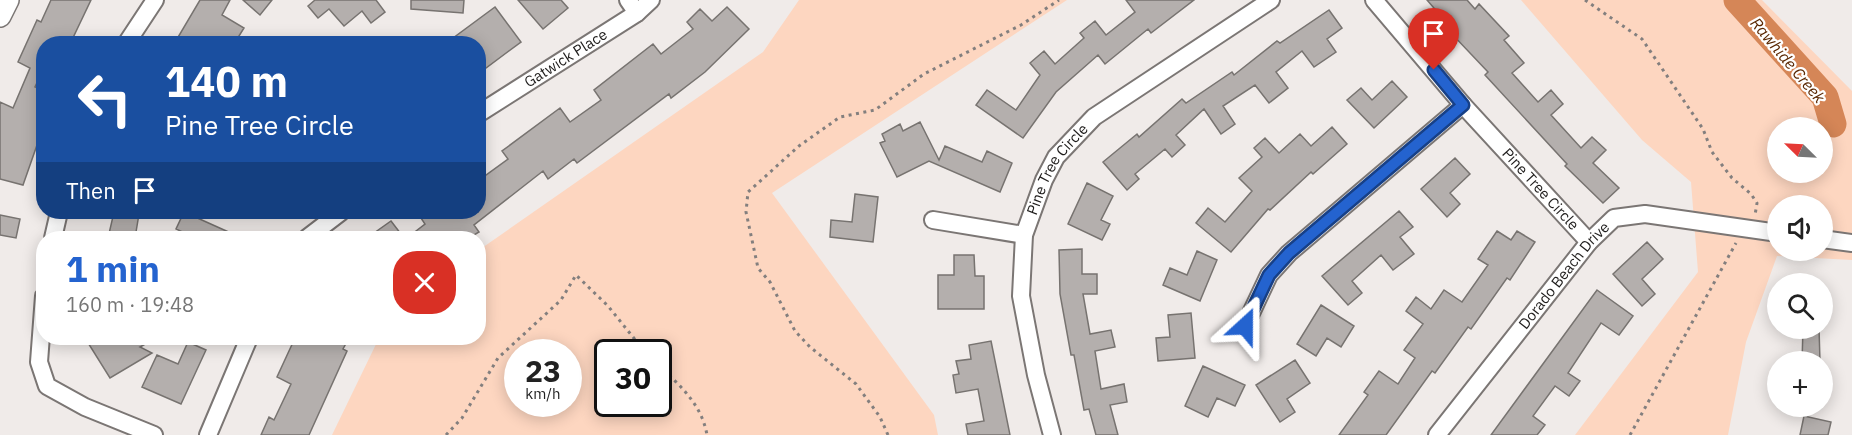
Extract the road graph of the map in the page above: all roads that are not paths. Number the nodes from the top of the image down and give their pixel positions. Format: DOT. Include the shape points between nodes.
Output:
graph roads {
  1 [pos="8,0"];
  2 [pos="155,0"];
  3 [pos="651,0"];
  4 [pos="1271,0"];
  5 [pos="1374,0"];
  6 [pos="633,6"];
  7 [pos="0,16"];
  8 [pos="131,36"];
  9 [pos="1463,105"];
  10 [pos="486,108"];
  11 [pos="331,219"];
  12 [pos="933,220"];
  13 [pos="316,231"];
  14 [pos="1767,231"];
  15 [pos="1024,235"];
  16 [pos="1833,240"];
  17 [pos="1589,242"];
  18 [pos="1852,243"];
  19 [pos="1245,326"];
  20 [pos="40,345"];
  21 [pos="246,345"];
  22 [pos="154,435"];
  23 [pos="208,435"];
  24 [pos="1052,435"];
  25 [pos="1437,435"];
  1 -- 7 [label="street"];
  2 -- 8 [label="street"];
  3 -- 6 [label="street, Gatwick Place"];
  4 -- 15 [label="street, Pine Tree Circle" via="1094,117 1076,133 1056,157 1044,180"];
  5 -- 9 [label="street, Pine Tree Circle"];
  6 -- 10 [label="street, Gatwick Place"];
  9 -- 17 [label="street, Pine Tree Circle"];
  9 -- 19 [label="street" via="1289,253 1269,275"];
  11 -- 13 [label="street"];
  12 -- 15 [label="street"];
  14 -- 17 [label="street, Dorado Beach Drive" via="1645,214 1614,218"];
  15 -- 24 [label="street, Pine Tree Circle" via="1021,296"];
  16 -- 18 [label="street"];
  17 -- 25 [label="street, Dorado Beach Drive"];
  20 -- 22 [label="street" via="39,362 47,386 85,407"];
  21 -- 23 [label="street"];
}
